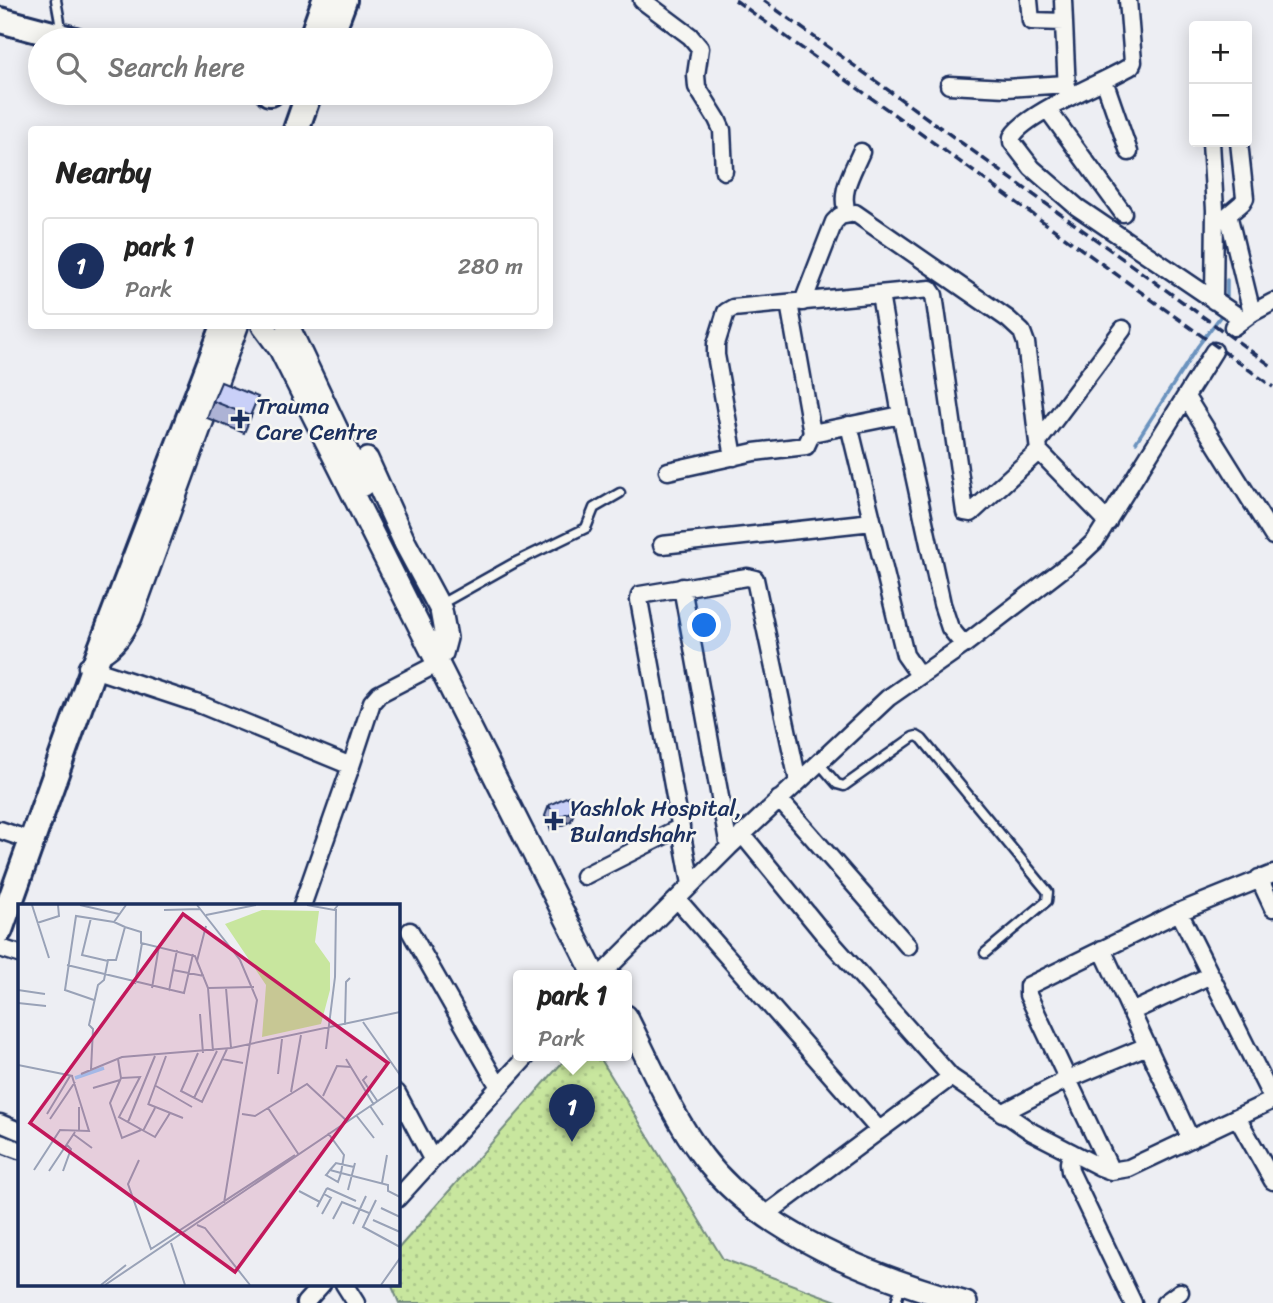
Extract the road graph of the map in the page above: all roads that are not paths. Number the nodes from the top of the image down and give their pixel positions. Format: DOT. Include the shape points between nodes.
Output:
graph roads {
  1 [pos="56,0"];
  2 [pos="325,0"];
  3 [pos="344,0"];
  4 [pos="355,0"];
  5 [pos="642,0"];
  6 [pos="1029,0"];
  7 [pos="1063,0"];
  8 [pos="1128,0"];
  9 [pos="0,20"];
  10 [pos="1063,22"];
  11 [pos="30,28"];
  12 [pos="65,28"];
  13 [pos="315,28"];
  14 [pos="334,28"];
  15 [pos="344,28"];
  16 [pos="1104,80"];
  17 [pos="949,85"];
  18 [pos="1067,91"];
  19 [pos="288,105"];
  20 [pos="305,105"];
  21 [pos="317,105"];
  22 [pos="1048,110"];
  23 [pos="281,126"];
  24 [pos="297,126"];
  25 [pos="309,126"];
  26 [pos="1211,147"];
  27 [pos="1240,147"];
  28 [pos="861,152"];
  29 [pos="1129,152"];
  30 [pos="724,171"];
  31 [pos="848,213"];
  32 [pos="1123,213"];
  33 [pos="880,295"];
  34 [pos="1214,301"];
  35 [pos="796,302"];
  36 [pos="1273,302"];
  37 [pos="206,329"];
  38 [pos="224,329"];
  39 [pos="236,329"];
  40 [pos="264,329"];
  41 [pos="289,329"];
  42 [pos="302,329"];
  43 [pos="1123,329"];
  44 [pos="1231,332"];
  45 [pos="1186,397"];
  46 [pos="901,415"];
  47 [pos="849,425"];
  48 [pos="812,432"];
  49 [pos="1038,447"];
  50 [pos="734,457"];
  51 [pos="668,471"];
  52 [pos="620,493"];
  53 [pos="872,522"];
  54 [pos="1108,522"];
  55 [pos="1273,536"];
  56 [pos="662,545"];
  57 [pos="682,587"];
  58 [pos="439,606"];
  59 [pos="964,645"];
  60 [pos="439,654"];
  61 [pos="92,662"];
  62 [pos="911,664"];
  63 [pos="818,762"];
  64 [pos="351,766"];
  65 [pos="798,780"];
  66 [pos="779,799"];
  67 [pos="681,827"];
  68 [pos="742,834"];
  69 [pos="18,836"];
  70 [pos="729,846"];
  71 [pos="584,876"];
  72 [pos="1266,876"];
  73 [pos="691,884"];
  74 [pos="677,898"];
  75 [pos="0,899"];
  76 [pos="304,904"];
  77 [pos="1273,908"];
  78 [pos="1179,912"];
  79 [pos="0,930"];
  80 [pos="410,931"];
  81 [pos="908,946"];
  82 [pos="0,948"];
  83 [pos="1102,949"];
  84 [pos="985,953"];
  85 [pos="18,954"];
  86 [pos="598,970"];
  87 [pos="606,970"];
  88 [pos="1211,975"];
  89 [pos="1131,1012"];
  90 [pos="632,1028"];
  91 [pos="1147,1046"];
  92 [pos="632,1052"];
  93 [pos="522,1061"];
  94 [pos="951,1077"];
  95 [pos="1066,1080"];
  96 [pos="499,1087"];
  97 [pos="399,1098"];
  98 [pos="1273,1100"];
  99 [pos="1002,1113"];
  100 [pos="1237,1117"];
  101 [pos="0,1123"];
  102 [pos="18,1130"];
  103 [pos="879,1130"];
  104 [pos="1190,1139"];
  105 [pos="0,1143"];
  106 [pos="18,1150"];
  107 [pos="1071,1153"];
  108 [pos="432,1159"];
  109 [pos="1111,1171"];
  110 [pos="1273,1181"];
  111 [pos="399,1197"];
  112 [pos="764,1216"];
  113 [pos="320,1286"];
  114 [pos="345,1286"];
  115 [pos="1180,1292"];
  116 [pos="897,1299"];
  117 [pos="305,1303"];
  118 [pos="356,1303"];
  119 [pos="925,1303"];
  120 [pos="966,1303"];
  121 [pos="1133,1303"];
  122 [pos="1165,1303"];
  1 -- 12 [label="lane"];
  2 -- 13 [label="main road"];
  3 -- 14 [label="main road"];
  4 -- 15 [label="street"];
  5 -- 30 [label="street" via="700,48 697,87 722,130"];
  6 -- 10 [label="street" via="1031,22"];
  7 -- 10 [label="street"];
  8 -- 16 [label="street" via="1133,62"];
  9 -- 11 [label="main road"];
  10 -- 18 [label="street"];
  16 -- 18 [label="street"];
  16 -- 29 [label="street"];
  17 -- 18 [label="street"];
  18 -- 22 [label="street"];
  19 -- 23 [label="main road"];
  20 -- 24 [label="main road"];
  21 -- 25 [label="street"];
  22 -- 32 [label="street"];
  22 -- 34 [label="street" via="1014,133 1014,148 1077,207"];
  26 -- 34 [label="street"];
  27 -- 44 [label="street" via="1245,198 1229,214"];
  28 -- 31 [label="street" via="844,195"];
  31 -- 35 [label="street" via="834,222"];
  31 -- 49 [label="street" via="863,217 1022,332"];
  33 -- 35 [label="street"];
  33 -- 46 [label="street"];
  33 -- 49 [label="street" via="934,292 965,512 971,513"];
  34 -- 44 [label="street"];
  35 -- 48 [label="street"];
  35 -- 50 [label="street" via="733,308 724,316 716,355"];
  36 -- 44 [label="street"];
  37 -- 61 [label="main road"];
  38 -- 61 [label="main road"];
  39 -- 61 [label="street" via="131,617 122,634"];
  40 -- 60 [label="street" via="280,349"];
  41 -- 60 [label="street"];
  42 -- 58 [label="street"];
  43 -- 49 [label="street"];
  44 -- 45 [label="street"];
  45 -- 54 [label="street"];
  45 -- 55 [label="street"];
  46 -- 47 [label="street"];
  46 -- 59 [label="street" via="945,616"];
  47 -- 48 [label="street"];
  47 -- 53 [label="street"];
  48 -- 50 [label="street" via="806,446"];
  49 -- 54 [label="street"];
  50 -- 51 [label="street"];
  52 -- 58 [label="lane" via="594,508 586,528"];
  53 -- 56 [label="street"];
  53 -- 62 [label="street"];
  54 -- 59 [label="street" via="1077,558"];
  57 -- 65 [label="street" via="747,577 757,583"];
  57 -- 67 [label="street" via="643,593 639,600"];
  57 -- 70 [label="street"];
  58 -- 60 [label="street" via="446,638"];
  59 -- 62 [label="street"];
  60 -- 64 [label="street" via="372,702"];
  60 -- 86 [label="street"];
  61 -- 64 [label="street"];
  61 -- 69 [label="main road"];
  62 -- 63 [label="street" via="888,698"];
  63 -- 65 [label="street"];
  63 -- 84 [label="lane" via="844,786 913,737 922,739 1048,892 1047,901"];
  64 -- 76 [label="street"];
  65 -- 66 [label="street"];
  66 -- 68 [label="street"];
  66 -- 81 [label="street"];
  67 -- 71 [label="street"];
  67 -- 73 [label="street"];
  68 -- 70 [label="street"];
  68 -- 94 [label="street" via="822,933"];
  69 -- 75 [label="main road"];
  69 -- 79 [label="main road"];
  70 -- 73 [label="street"];
  72 -- 77 [label="street"];
  72 -- 78 [label="street"];
  73 -- 74 [label="street"];
  74 -- 87 [label="street"];
  74 -- 103 [label="street"];
  78 -- 83 [label="street"];
  78 -- 88 [label="street"];
  80 -- 96 [label="street"];
  82 -- 85 [label="street"];
  83 -- 89 [label="street"];
  83 -- 95 [label="street" via="1031,983 1027,991"];
  88 -- 89 [label="street"];
  88 -- 98 [label="street"];
  89 -- 91 [label="street"];
  90 -- 112 [label="street" via="702,1156"];
  91 -- 95 [label="street"];
  91 -- 104 [label="street"];
  92 -- 116 [label="street" via="677,1140 704,1178 765,1228"];
  93 -- 96 [label="street"];
  94 -- 99 [label="street"];
  94 -- 103 [label="street"];
  95 -- 99 [label="street"];
  95 -- 109 [label="street"];
  96 -- 108 [label="street"];
  97 -- 108 [label="street"];
  98 -- 100 [label="street"];
  99 -- 107 [label="street"];
  100 -- 104 [label="street"];
  100 -- 110 [label="street"];
  101 -- 102 [label="street"];
  103 -- 112 [label="street"];
  104 -- 109 [label="street" via="1129,1168"];
  105 -- 106 [label="street"];
  107 -- 109 [label="street"];
  107 -- 121 [label="street" via="1070,1171"];
  108 -- 111 [label="street"];
  112 -- 120 [label="street" via="903,1284"];
  113 -- 117 [label="street"];
  114 -- 118 [label="street"];
  115 -- 122 [label="street"];
  116 -- 119 [label="street"];
}
